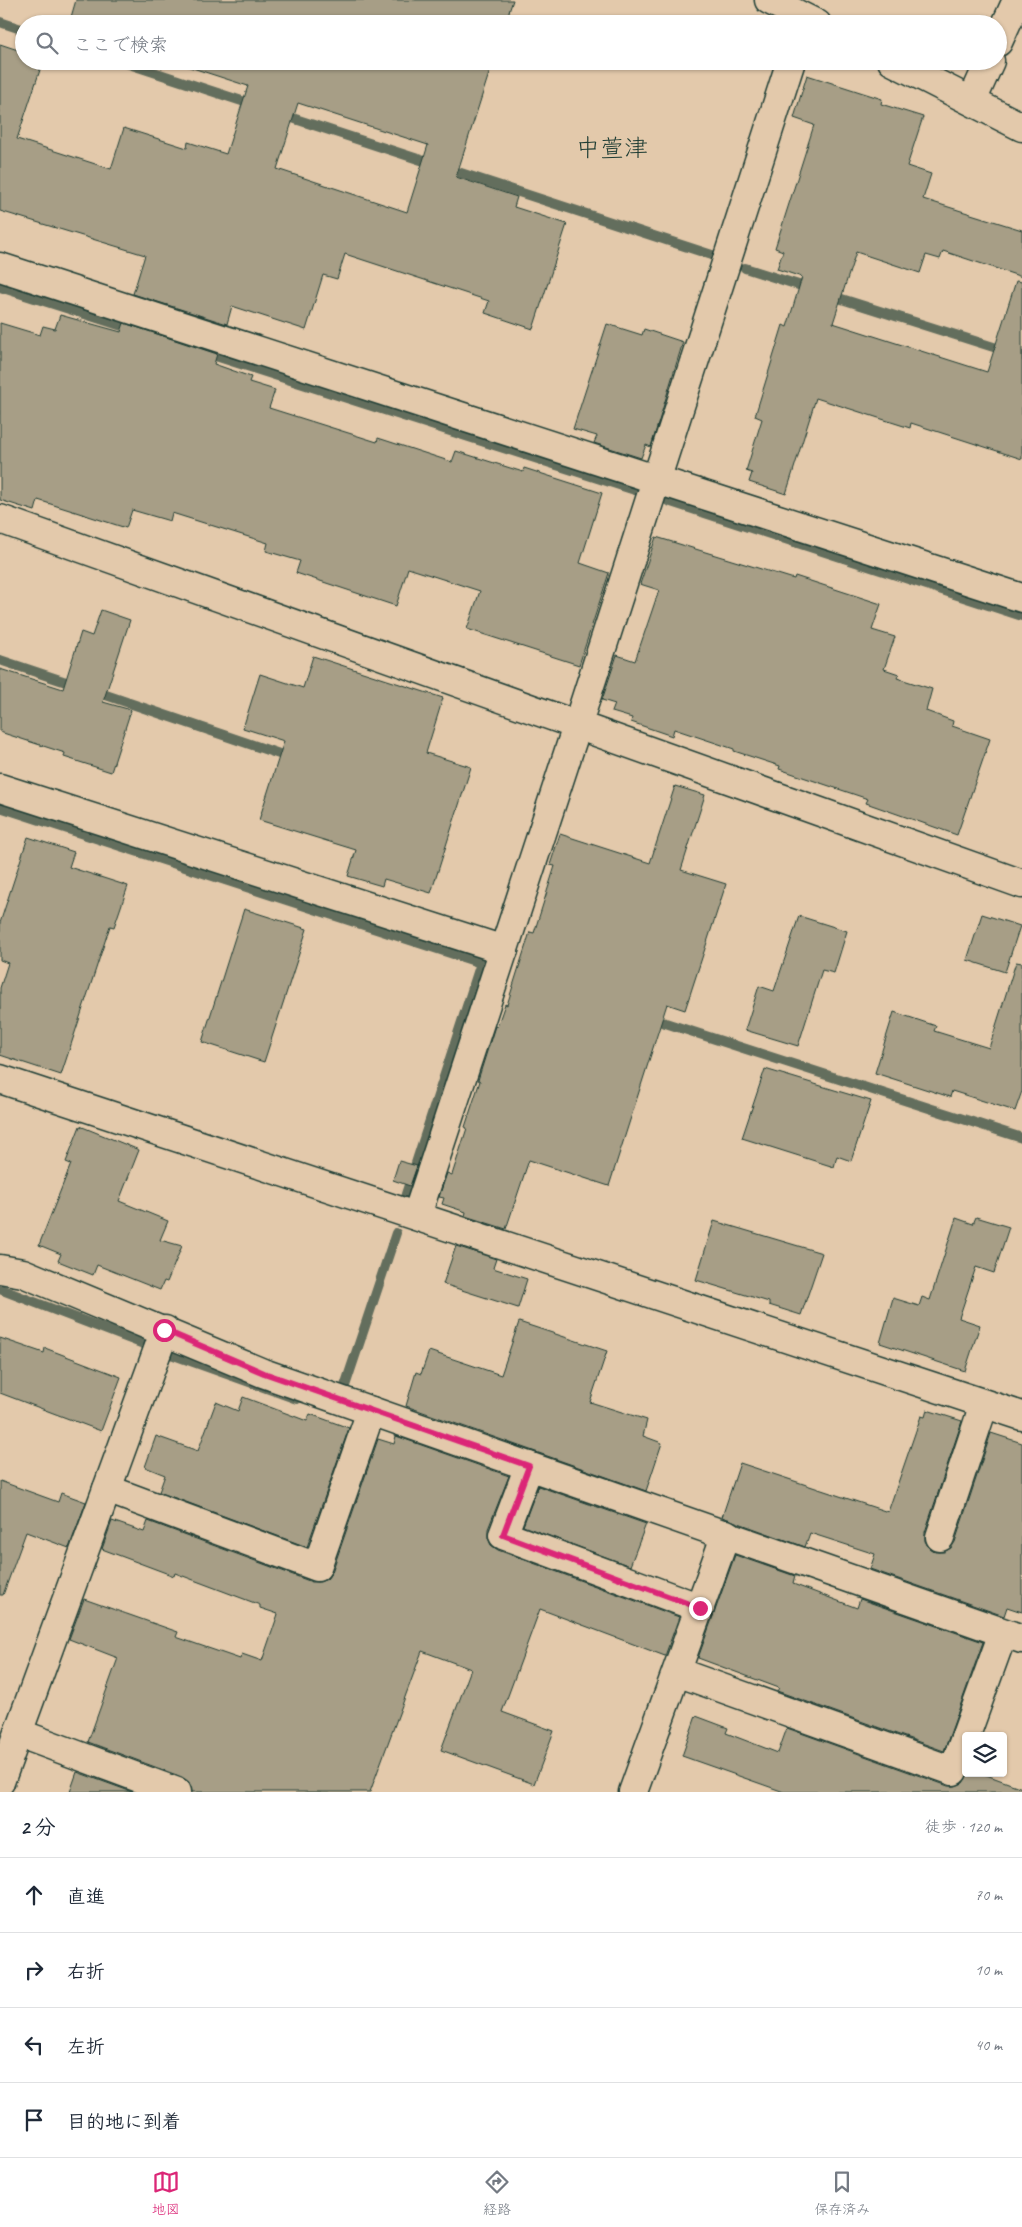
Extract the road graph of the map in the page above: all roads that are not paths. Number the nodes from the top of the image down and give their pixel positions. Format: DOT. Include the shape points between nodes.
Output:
graph roads {
  1 [pos="769,0"];
  2 [pos="1017,0"];
  3 [pos="806,15"];
  4 [pos="1007,22"];
  5 [pos="788,70"];
  6 [pos="910,70"];
  7 [pos="986,70"];
  8 [pos="972,102"];
  9 [pos="1022,127"];
  10 [pos="0,267"];
  11 [pos="656,478"];
  12 [pos="0,518"];
  13 [pos="1022,598"];
  14 [pos="577,726"];
  15 [pos="0,788"];
  16 [pos="1022,884"];
  17 [pos="504,950"];
  18 [pos="0,1079"];
  19 [pos="416,1215"];
  20 [pos="0,1269"];
  21 [pos="164,1330"];
  22 [pos="984,1404"];
  23 [pos="371,1411"];
  24 [pos="1022,1416"];
  25 [pos="529,1466"];
  26 [pos="107,1489"];
  27 [pos="726,1534"];
  28 [pos="940,1537"];
  29 [pos="700,1608"];
  30 [pos="1012,1636"];
  31 [pos="676,1672"];
  32 [pos="18,1733"];
  33 [pos="0,1782"];
  34 [pos="176,1792"];
  35 [pos="633,1792"];
  1 -- 3 [label="street"];
  2 -- 4 [label="street"];
  5 -- 11 [label="street"];
  6 -- 8 [label="street"];
  7 -- 8 [label="street"];
  8 -- 9 [label="street"];
  10 -- 11 [label="street"];
  11 -- 13 [label="street"];
  11 -- 14 [label="street"];
  12 -- 14 [label="street"];
  14 -- 16 [label="street"];
  14 -- 17 [label="street"];
  15 -- 17 [label="street"];
  17 -- 19 [label="street"];
  18 -- 19 [label="street"];
  19 -- 22 [label="street"];
  20 -- 21 [label="street" via="23,1273"];
  21 -- 23 [label="street" via="264,1373"];
  21 -- 26 [label="street"];
  22 -- 24 [label="street"];
  22 -- 28 [label="street"];
  23 -- 25 [label="street"];
  23 -- 26 [label="street" via="317,1567"];
  25 -- 27 [label="street"];
  25 -- 29 [label="street" via="503,1535"];
  26 -- 32 [label="street"];
  27 -- 29 [label="street"];
  27 -- 30 [label="street"];
  29 -- 31 [label="street"];
  30 -- 31 [label="street" via="953,1771"];
  31 -- 35 [label="street"];
  32 -- 33 [label="street"];
  32 -- 34 [label="street"];
}
